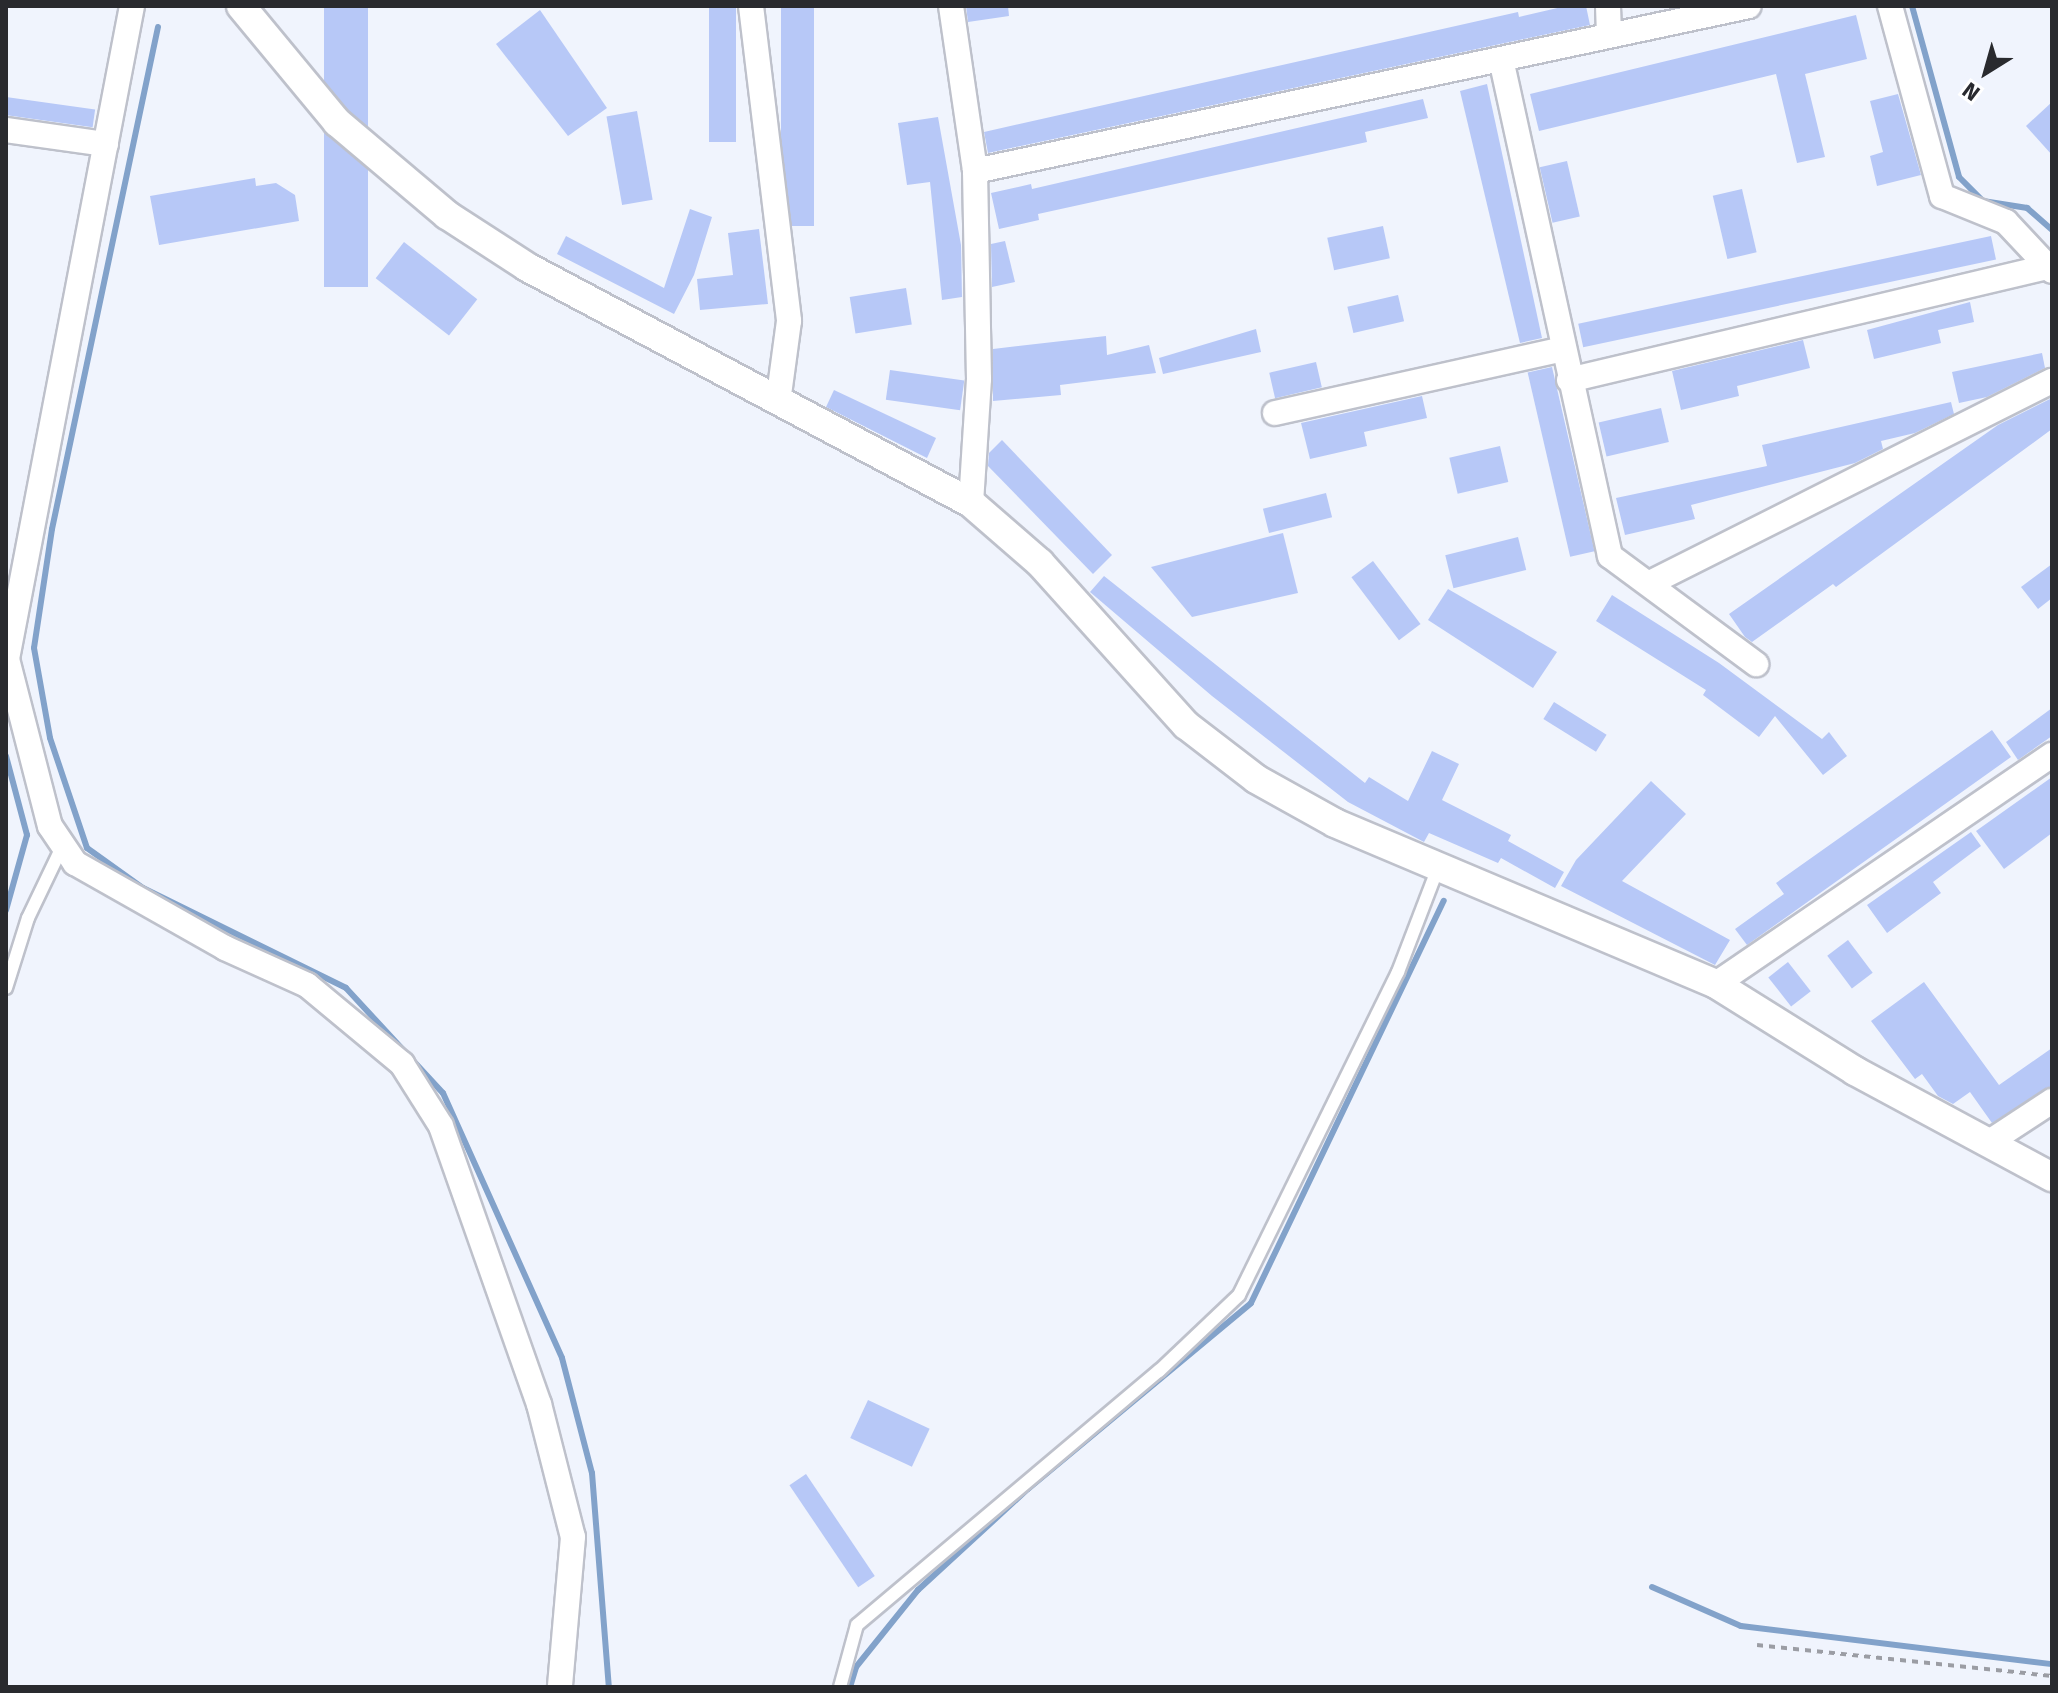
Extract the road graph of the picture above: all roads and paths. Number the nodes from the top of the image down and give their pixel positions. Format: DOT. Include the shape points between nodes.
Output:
graph roads {
  1 [pos="132,6"];
  2 [pos="241,6"];
  3 [pos="751,6"];
  4 [pos="951,6"];
  5 [pos="1608,6"];
  6 [pos="1749,6"];
  7 [pos="1890,6"];
  8 [pos="1609,35"];
  9 [pos="1501,59"];
  10 [pos="6,130"];
  11 [pos="106,144"];
  12 [pos="975,171"];
  13 [pos="2050,269"];
  14 [pos="1563,349"];
  15 [pos="1569,380"];
  16 [pos="2052,381"];
  17 [pos="778,402"];
  18 [pos="1275,413"];
  19 [pos="971,503"];
  20 [pos="1650,583"];
  21 [pos="1756,664"];
  22 [pos="2052,755"];
  23 [pos="63,845"];
  24 [pos="1438,868"];
  25 [pos="1716,984"];
  26 [pos="6,988"];
  27 [pos="2052,1101"];
  28 [pos="1988,1143"];
  29 [pos="2052,1177"];
  30 [pos="1757,1645"];
  31 [pos="2052,1676"];
  32 [pos="560,1687"];
  33 [pos="840,1687"];
  1 -- 11 [label="street"];
  2 -- 17 [label="street" via="337,122 447,215 527,267"];
  3 -- 17 [label="street" via="789,321"];
  4 -- 12 [label="street"];
  5 -- 8 [label="street"];
  6 -- 8 [label="street"];
  7 -- 13 [label="street" via="1942,196 2006,222"];
  8 -- 9 [label="street"];
  9 -- 12 [label="street"];
  9 -- 14 [label="street"];
  10 -- 11 [label="street"];
  11 -- 23 [label="street" via="7,659 50,826"];
  12 -- 19 [label="street" via="979,379"];
  13 -- 15 [label="street"];
  14 -- 15 [label="street"];
  14 -- 18 [label="street"];
  15 -- 20 [label="street" via="1610,556"];
  16 -- 20 [label="street"];
  17 -- 19 [label="street"];
  19 -- 24 [label="street" via="1040,563 1186,725 1221,755 1307,809"];
  20 -- 21 [label="street"];
  22 -- 25 [label="street"];
  23 -- 26 [label="lane" via="28,918"];
  23 -- 32 [label="street" via="75,863 122,890 225,948 307,985 402,1064 441,1126 539,1404 573,1537"];
  24 -- 25 [label="street"];
  24 -- 33 [label="lane" via="1398,972 1239,1295 1159,1371 857,1625"];
  25 -- 28 [label="street" via="1855,1071"];
  27 -- 28 [label="street"];
  28 -- 29 [label="street"];
  30 -- 31 [label="path"];
}
